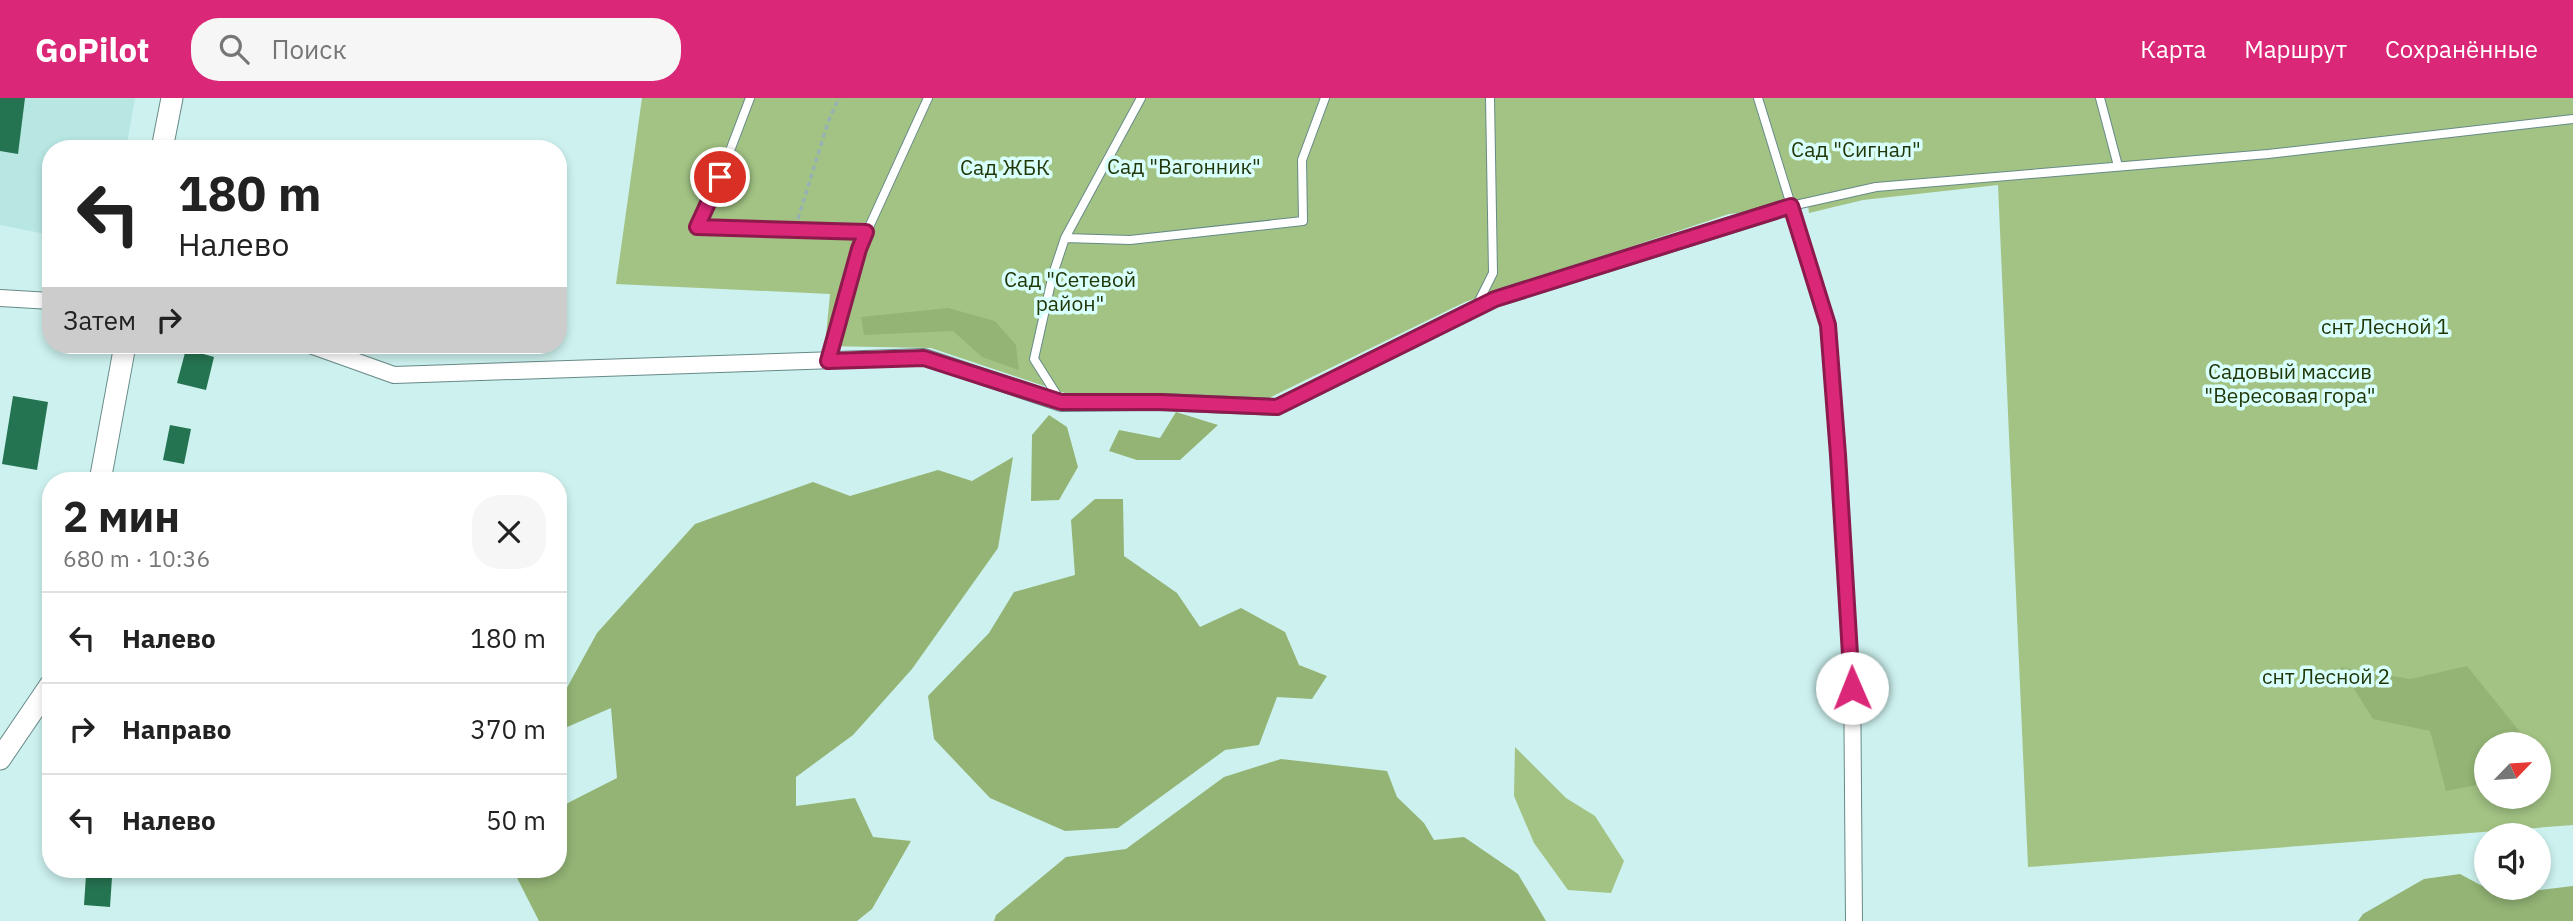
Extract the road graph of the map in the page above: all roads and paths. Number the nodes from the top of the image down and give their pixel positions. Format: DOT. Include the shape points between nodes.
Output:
graph roads {
  1 [pos="172,98"];
  2 [pos="750,98"];
  3 [pos="839,98"];
  4 [pos="928,98"];
  5 [pos="1141,98"];
  6 [pos="1325,98"];
  7 [pos="1490,98"];
  8 [pos="1758,98"];
  9 [pos="2100,98"];
  10 [pos="2573,119"];
  11 [pos="164,140"];
  12 [pos="2118,166"];
  13 [pos="1791,206"];
  14 [pos="795,230"];
  15 [pos="866,232"];
  16 [pos="1065,238"];
  17 [pos="0,298"];
  18 [pos="42,300"];
  19 [pos="1475,309"];
  20 [pos="123,354"];
  21 [pos="335,354"];
  22 [pos="828,361"];
  23 [pos="1061,402"];
  24 [pos="102,472"];
  25 [pos="1852,662"];
  26 [pos="42,697"];
  27 [pos="0,759"];
  28 [pos="1854,921"];
  1 -- 11 [label="street"];
  2 -- 14 [label="lane" via="697,227"];
  3 -- 14 [label="path"];
  4 -- 15 [label="lane"];
  5 -- 16 [label="lane"];
  6 -- 16 [label="lane" via="1302,160 1303,221 1130,240"];
  7 -- 19 [label="lane" via="1493,273"];
  8 -- 13 [label="lane"];
  9 -- 12 [label="lane"];
  10 -- 12 [label="lane"];
  12 -- 13 [label="lane" via="1876,187"];
  13 -- 19 [label="street"];
  13 -- 25 [label="lane" via="1828,325"];
  14 -- 15 [label="lane"];
  15 -- 22 [label="lane"];
  16 -- 23 [label="lane" via="1034,359"];
  17 -- 18 [label="street"];
  19 -- 23 [label="street" via="1277,407"];
  20 -- 24 [label="street"];
  21 -- 22 [label="street" via="394,375"];
  22 -- 23 [label="street" via="924,358"];
  25 -- 28 [label="street"];
  26 -- 27 [label="street"];
}
